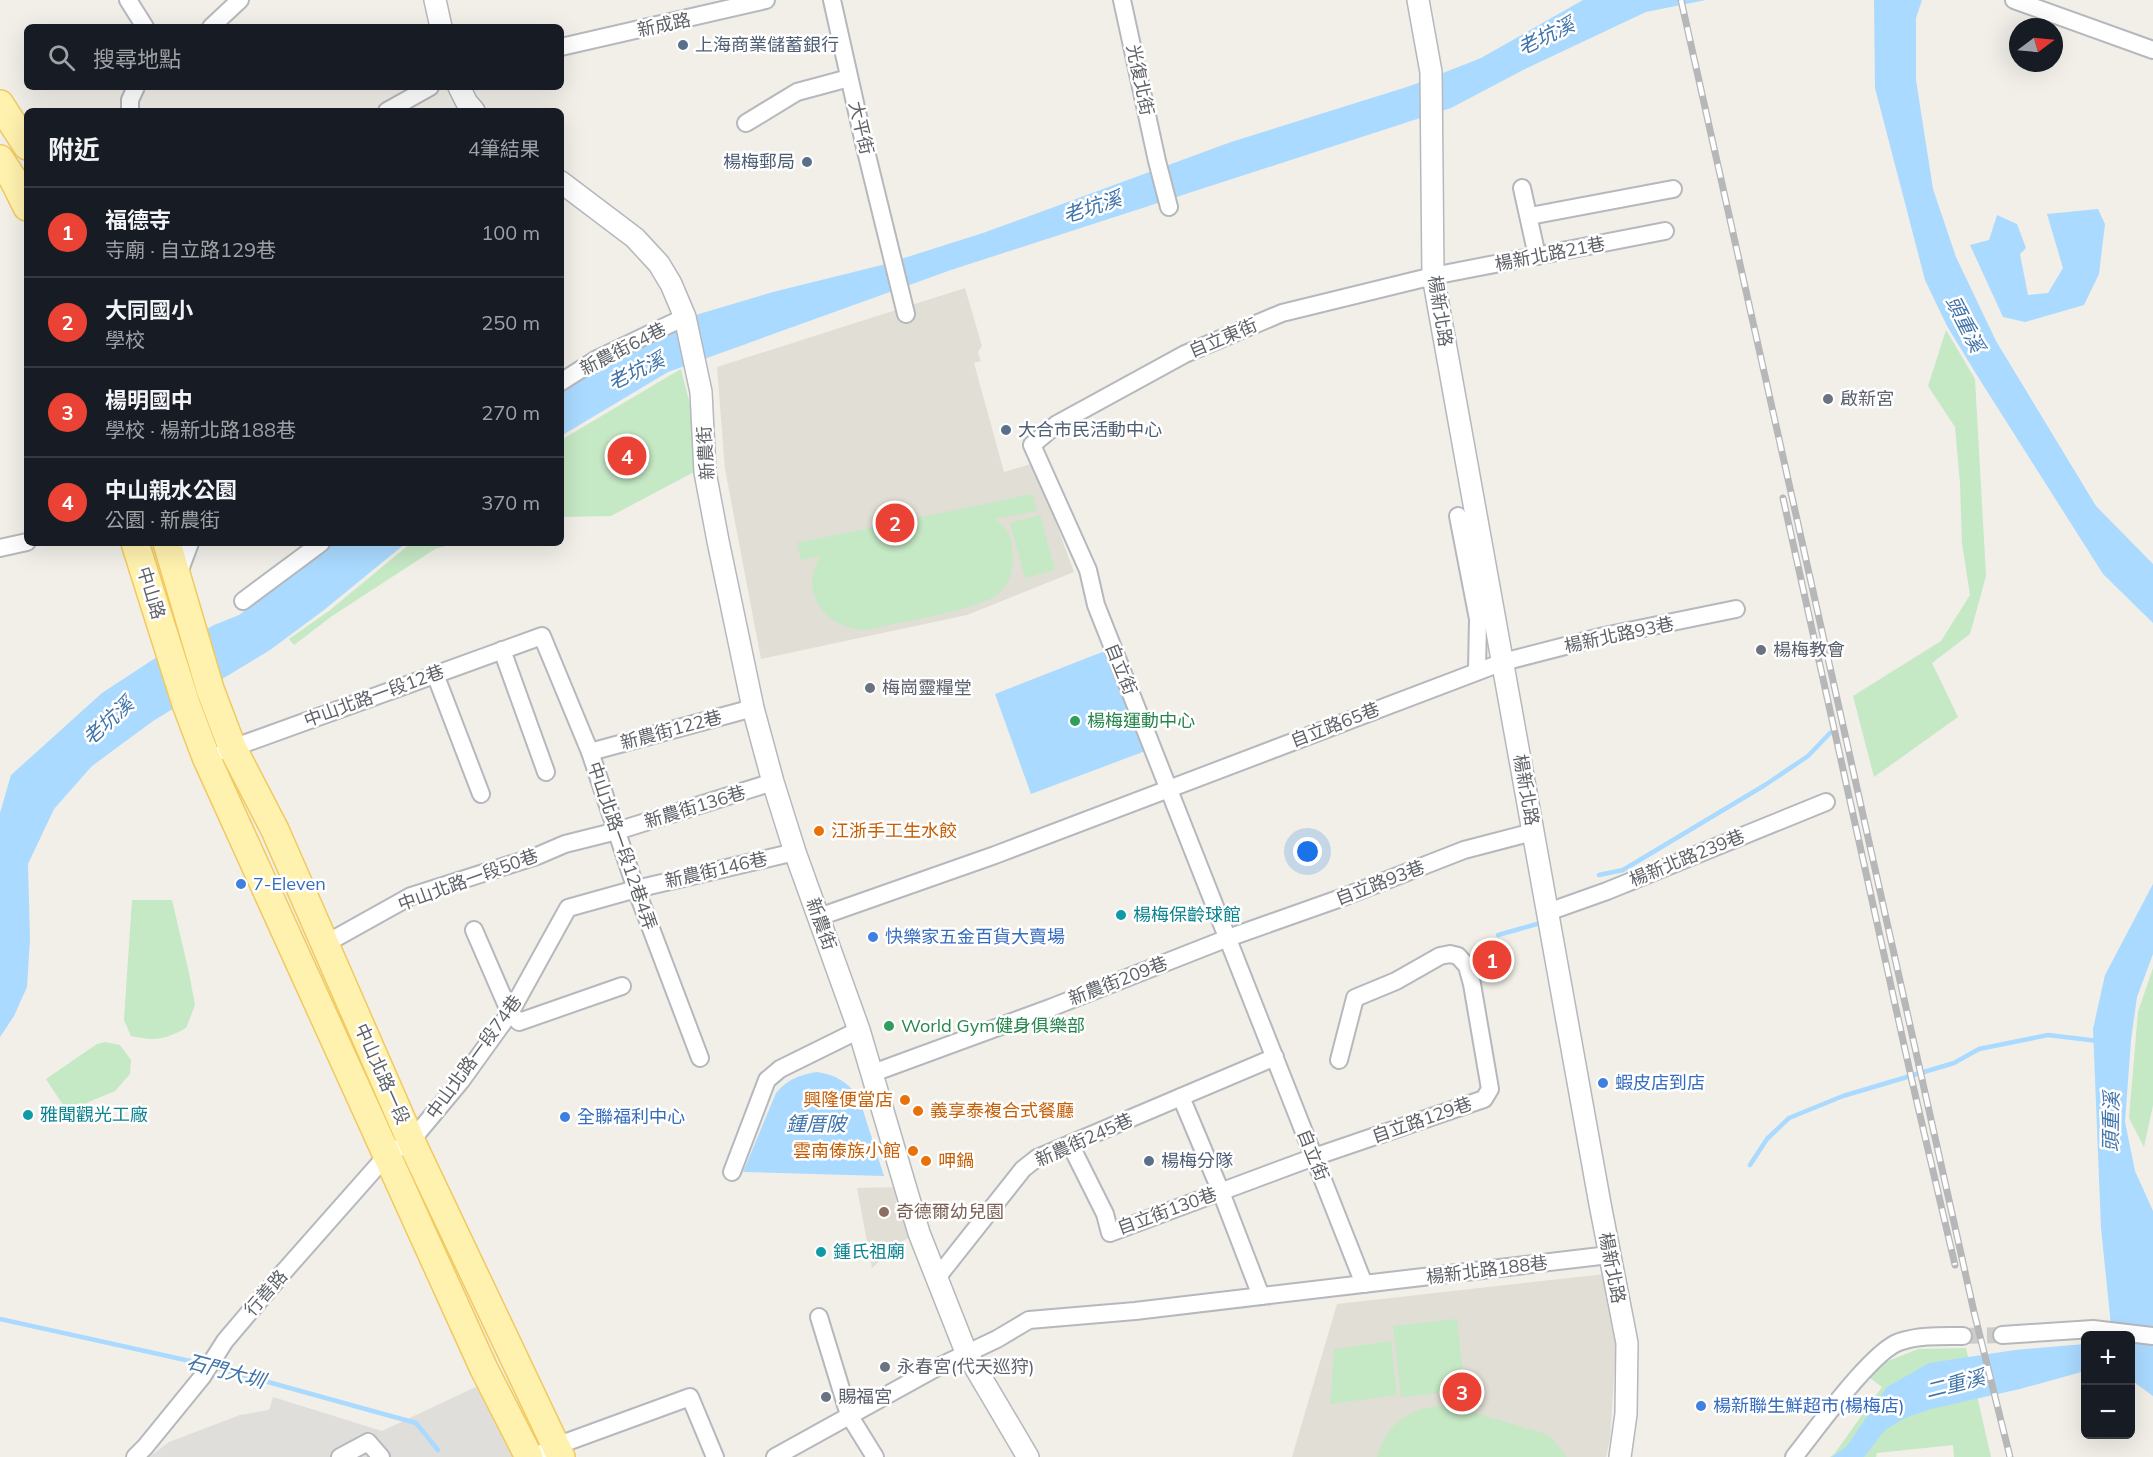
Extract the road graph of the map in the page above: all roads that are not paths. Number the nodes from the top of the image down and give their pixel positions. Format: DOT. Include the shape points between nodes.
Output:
graph roads {
  1 [pos="128,0"];
  2 [pos="240,0"];
  3 [pos="435,0"];
  4 [pos="766,0"];
  5 [pos="832,0"];
  6 [pos="1122,0"];
  7 [pos="1418,0"];
  8 [pos="2014,0"];
  9 [pos="143,24"];
  10 [pos="214,24"];
  11 [pos="440,24"];
  12 [pos="564,46"];
  13 [pos="2153,50"];
  14 [pos="849,78"];
  15 [pos="135,90"];
  16 [pos="425,90"];
  17 [pos="460,90"];
  18 [pos="130,108"];
  19 [pos="392,108"];
  20 [pos="471,108"];
  21 [pos="4,118"];
  22 [pos="746,123"];
  23 [pos="24,142"];
  24 [pos="0,159"];
  25 [pos="564,184"];
  26 [pos="1522,188"];
  27 [pos="1673,189"];
  28 [pos="24,201"];
  29 [pos="1168,203"];
  30 [pos="1530,216"];
  31 [pos="1665,231"];
  32 [pos="1538,256"];
  33 [pos="1433,276"];
  34 [pos="906,314"];
  35 [pos="685,317"];
  36 [pos="564,380"];
  37 [pos="1032,445"];
  38 [pos="1458,516"];
  39 [pos="24,543"];
  40 [pos="136,546"];
  41 [pos="168,546"];
  42 [pos="189,546"];
  43 [pos="317,546"];
  44 [pos="0,548"];
  45 [pos="177,576"];
  46 [pos="243,601"];
  47 [pos="1736,609"];
  48 [pos="542,636"];
  49 [pos="502,650"];
  50 [pos="1503,662"];
  51 [pos="1477,671"];
  52 [pos="435,674"];
  53 [pos="210,689"];
  54 [pos="186,704"];
  55 [pos="753,708"];
  56 [pos="232,747"];
  57 [pos="590,752"];
  58 [pos="206,757"];
  59 [pos="546,772"];
  60 [pos="773,782"];
  61 [pos="1168,788"];
  62 [pos="481,794"];
  63 [pos="1826,802"];
  64 [pos="617,831"];
  65 [pos="1533,832"];
  66 [pos="795,852"];
  67 [pos="636,889"];
  68 [pos="568,908"];
  69 [pos="1548,912"];
  70 [pos="819,917"];
  71 [pos="474,930"];
  72 [pos="1228,938"];
  73 [pos="325,944"];
  74 [pos="622,986"];
  75 [pos="510,1013"];
  76 [pos="859,1030"];
  77 [pos="1275,1057"];
  78 [pos="700,1058"];
  79 [pos="1339,1060"];
  80 [pos="873,1073"];
  81 [pos="1181,1097"];
  82 [pos="411,1141"];
  83 [pos="1070,1144"];
  84 [pos="387,1155"];
  85 [pos="1314,1157"];
  86 [pos="732,1172"];
  87 [pos="1221,1192"];
  88 [pos="1609,1255"];
  89 [pos="936,1279"];
  90 [pos="1364,1284"];
  91 [pos="1261,1296"];
  92 [pos="819,1317"];
  93 [pos="2002,1335"];
  94 [pos="1963,1336"];
  95 [pos="2153,1336"];
  96 [pos="966,1353"];
  97 [pos="849,1415"];
  98 [pos="545,1454"];
  99 [pos="135,1457"];
  100 [pos="340,1457"];
  101 [pos="381,1457"];
  102 [pos="715,1457"];
  103 [pos="775,1457"];
  104 [pos="875,1457"];
  105 [pos="1028,1457"];
  106 [pos="1620,1457"];
  107 [pos="1794,1457"];
  1 -- 9 [label="street"];
  2 -- 10 [label="street"];
  3 -- 11 [label="street"];
  4 -- 12 [label="street, 新成路"];
  5 -- 14 [label="street, 大平街"];
  6 -- 29 [label="street, 光復北街"];
  7 -- 33 [label="street, 楊新北路" via="1431,72"];
  8 -- 13 [label="street"];
  14 -- 22 [label="street" via="797,92"];
  14 -- 34 [label="street, 大平街"];
  15 -- 18 [label="street"];
  16 -- 19 [label="street"];
  17 -- 20 [label="street"];
  21 -- 23 [label="main road"];
  24 -- 28 [label="main road"];
  25 -- 35 [label="street" via="635,238 659,264"];
  26 -- 30 [label="street"];
  27 -- 30 [label="street"];
  30 -- 32 [label="street"];
  31 -- 32 [label="street, 楊新北路21巷"];
  32 -- 33 [label="street, 楊新北路21巷"];
  33 -- 37 [label="street, 自立東街" via="1282,313 1185,354 1057,424"];
  33 -- 50 [label="street, 楊新北路"];
  35 -- 36 [label="street, 新農街64巷" via="597,359"];
  35 -- 55 [label="street, 新農街" via="701,392 705,472"];
  37 -- 61 [label="street, 自立街" via="1088,570 1096,605"];
  38 -- 51 [label="street" via="1478,619"];
  39 -- 44 [label="street"];
  40 -- 54 [label="main road, 中山路"];
  41 -- 45 [label="main road, 中山路"];
  42 -- 45 [label="street"];
  43 -- 46 [label="street"];
  45 -- 53 [label="main road, 中山路"];
  47 -- 50 [label="street, 楊新北路93巷"];
  48 -- 49 [label="street, 中山北路一段12巷"];
  48 -- 57 [label="street, 中山北路一段12巷4弄"];
  49 -- 52 [label="street, 中山北路一段12巷"];
  49 -- 59 [label="street"];
  50 -- 51 [label="street, 自立路65巷"];
  50 -- 65 [label="street, 楊新北路"];
  51 -- 61 [label="street, 自立路65巷"];
  52 -- 56 [label="street, 中山北路一段12巷"];
  52 -- 62 [label="street"];
  53 -- 56 [label="main road, 中山北路一段"];
  54 -- 58 [label="main road, 中山北路一段"];
  55 -- 57 [label="street, 新農街122巷"];
  55 -- 60 [label="street, 新農街"];
  56 -- 58 [label="street, 中山北路一段12巷"];
  56 -- 73 [label="main road, 中山北路一段" via="275,830"];
  57 -- 64 [label="street, 中山北路一段12巷4弄"];
  58 -- 84 [label="main road, 中山北路一段"];
  60 -- 64 [label="street, 新農街136巷"];
  60 -- 66 [label="street, 新農街"];
  61 -- 70 [label="street, 自立路65巷"];
  61 -- 72 [label="street, 自立街"];
  63 -- 69 [label="street, 楊新北路239巷"];
  64 -- 67 [label="street, 中山北路一段12巷4弄"];
  64 -- 73 [label="street, 中山北路一段50巷" via="565,844 411,896"];
  65 -- 69 [label="street, 楊新北路"];
  65 -- 72 [label="street, 自立路93巷" via="1464,850"];
  66 -- 67 [label="street, 新農街146巷"];
  66 -- 70 [label="street, 新農街"];
  67 -- 68 [label="street, 新農街146巷"];
  67 -- 78 [label="street, 中山北路一段12巷4弄"];
  68 -- 75 [label="street, 中山北路一段74巷"];
  69 -- 88 [label="street, 楊新北路"];
  70 -- 76 [label="street, 新農街"];
  71 -- 75 [label="street"];
  72 -- 77 [label="street, 自立街"];
  72 -- 80 [label="street, 新農街209巷"];
  73 -- 82 [label="main road, 中山北路一段"];
  74 -- 75 [label="street" via="519,1022"];
  75 -- 82 [label="street, 中山北路一段74巷"];
  76 -- 80 [label="street, 新農街"];
  76 -- 86 [label="street" via="780,1069 767,1080"];
  77 -- 81 [label="street, 新農街245巷"];
  77 -- 85 [label="street, 自立街"];
  79 -- 85 [label="street, 自立路129巷" via="1355,998 1440,956 1458,956 1467,966 1490,1089 1484,1099"];
  80 -- 89 [label="street, 新農街"];
  81 -- 83 [label="street, 新農街245巷"];
  81 -- 87 [label="street"];
  82 -- 84 [label="street, 行善路"];
  82 -- 98 [label="main road, 中山北路一段"];
  83 -- 87 [label="street, 自立街130巷" via="1105,1214 1110,1233"];
  83 -- 89 [label="street, 新農街245巷" via="1037,1158 1023,1169"];
  84 -- 98 [label="main road, 中山北路一段" via="484,1369"];
  84 -- 99 [label="street, 行善路" via="239,1324 202,1377"];
  85 -- 87 [label="street, 自立街130巷"];
  85 -- 90 [label="street, 自立街"];
  87 -- 91 [label="street"];
  88 -- 90 [label="street, 楊新北路188巷"];
  88 -- 106 [label="street, 楊新北路" via="1627,1344 1626,1414"];
  89 -- 96 [label="street, 新農街"];
  90 -- 91 [label="street"];
  91 -- 96 [label="street" via="1029,1320"];
  92 -- 97 [label="street"];
  93 -- 95 [label="street" via="2093,1329"];
  94 -- 107 [label="street" via="1897,1342 1872,1361"];
  96 -- 97 [label="street"];
  96 -- 105 [label="street, 新農街"];
  97 -- 103 [label="street"];
  97 -- 104 [label="street"];
  98 -- 102 [label="street" via="690,1397"];
  100 -- 101 [label="street" via="368,1442"];
}
